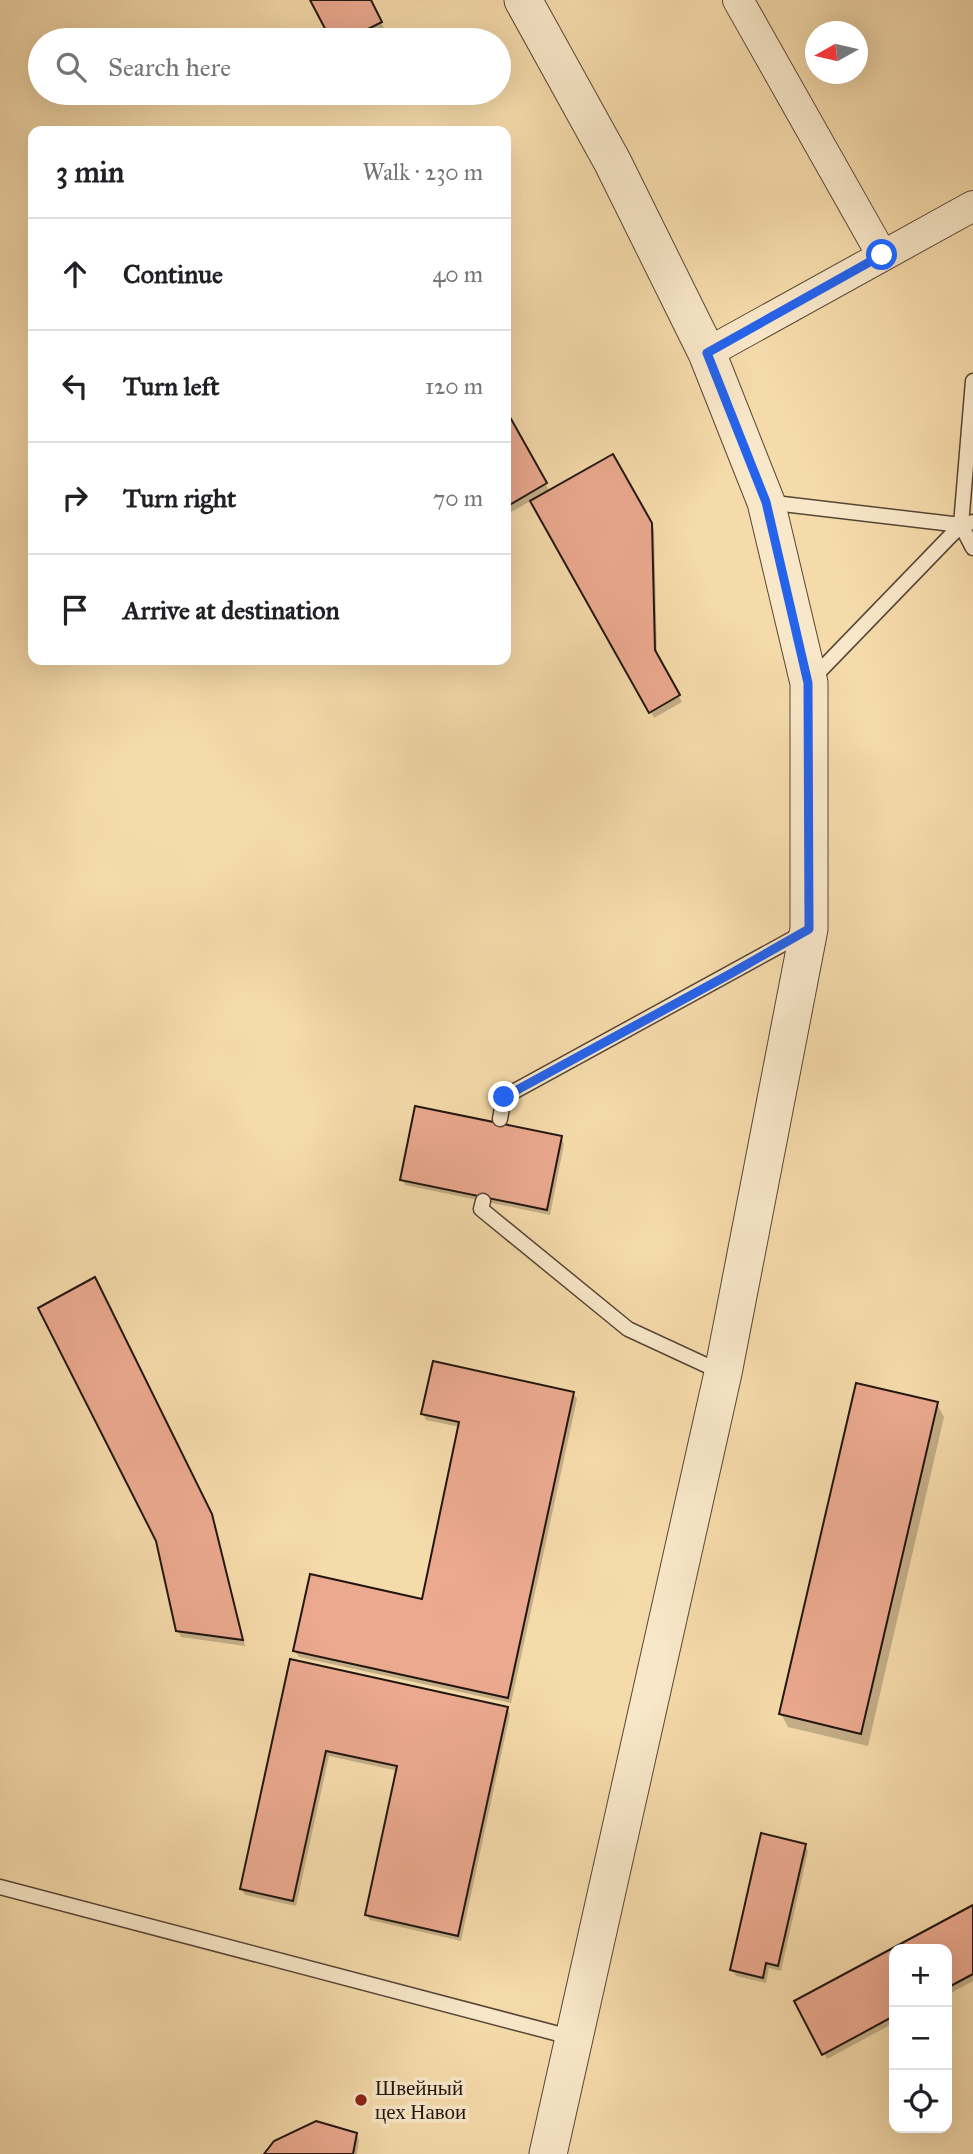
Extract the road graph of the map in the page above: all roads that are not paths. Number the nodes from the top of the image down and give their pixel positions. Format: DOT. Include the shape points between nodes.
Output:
graph roads {
  1 [pos="523,0"];
  2 [pos="738,0"];
  3 [pos="973,206"];
  4 [pos="882,255"];
  5 [pos="707,353"];
  6 [pos="973,381"];
  7 [pos="766,502"];
  8 [pos="967,524"];
  9 [pos="973,548"];
  10 [pos="808,683"];
  11 [pos="809,929"];
  12 [pos="500,1119"];
  13 [pos="483,1201"];
  14 [pos="723,1373"];
  15 [pos="0,1887"];
  16 [pos="574,2038"];
  17 [pos="548,2154"];
  1 -- 5 [label="street" via="612,161"];
  2 -- 4 [label="street"];
  3 -- 4 [label="street"];
  4 -- 5 [label="street"];
  5 -- 7 [label="street"];
  6 -- 8 [label="lane"];
  7 -- 8 [label="lane"];
  7 -- 10 [label="street"];
  8 -- 9 [label="lane"];
  8 -- 10 [label="lane"];
  10 -- 11 [label="street"];
  11 -- 12 [label="lane" via="504,1097"];
  11 -- 14 [label="street"];
  13 -- 14 [label="lane" via="481,1209 628,1329"];
  14 -- 16 [label="street"];
  15 -- 16 [label="lane"];
  16 -- 17 [label="street"];
}
